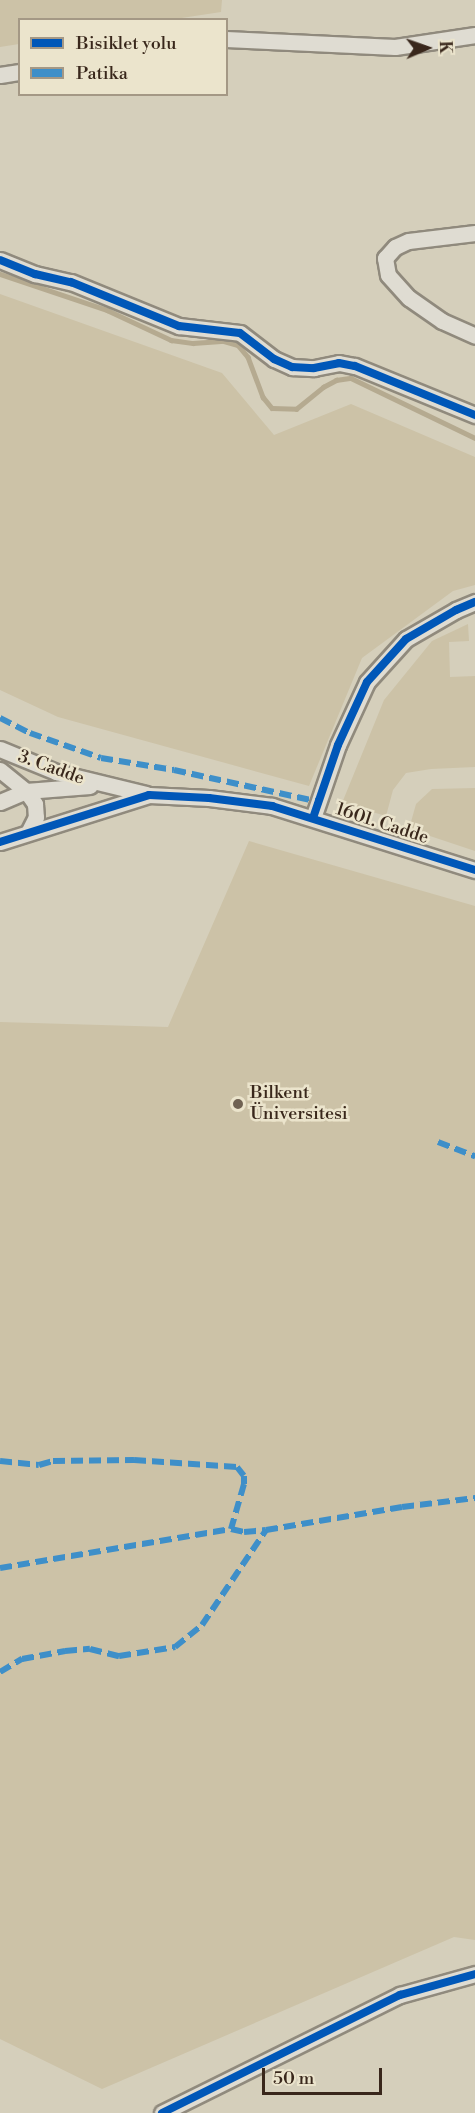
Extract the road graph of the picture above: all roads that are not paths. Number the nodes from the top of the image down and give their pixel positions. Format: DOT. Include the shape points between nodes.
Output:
graph roads {
  1 [pos="475,35"];
  2 [pos="228,39"];
  3 [pos="18,72"];
  4 [pos="0,75"];
  5 [pos="475,233"];
  6 [pos="0,261"];
  7 [pos="475,336"];
  8 [pos="475,416"];
  9 [pos="475,602"];
  10 [pos="0,749"];
  11 [pos="0,770"];
  12 [pos="102,785"];
  13 [pos="26,791"];
  14 [pos="149,795"];
  15 [pos="0,802"];
  16 [pos="314,818"];
  17 [pos="29,831"];
  18 [pos="2,839"];
  19 [pos="475,870"];
  20 [pos="475,1974"];
  21 [pos="162,2113"];
  1 -- 2 [label="street" via="394,47"];
  3 -- 4 [label="street"];
  5 -- 7 [label="street" via="408,241 395,247 386,258 388,275 409,298 442,321"];
  6 -- 8 [label="street" via="71,282 179,326 240,333 274,359 292,367 339,363 355,366"];
  9 -- 16 [label="street" via="406,639 367,682 338,745"];
  10 -- 12 [label="street, 3. Cadde" via="56,772"];
  11 -- 13 [label="street, 3. Cadde"];
  12 -- 13 [label="street, 3. Cadde"];
  12 -- 14 [label="street, 3. Cadde"];
  13 -- 15 [label="street, 3. Cadde"];
  13 -- 17 [label="street, 3. Cadde" via="36,811"];
  14 -- 16 [label="street, 1601. Cadde" via="272,806"];
  14 -- 17 [label="street, 1601. Cadde"];
  16 -- 19 [label="street, 1601. Cadde"];
  17 -- 18 [label="street, 1601. Cadde"];
  20 -- 21 [label="street" via="400,1995"];
}
